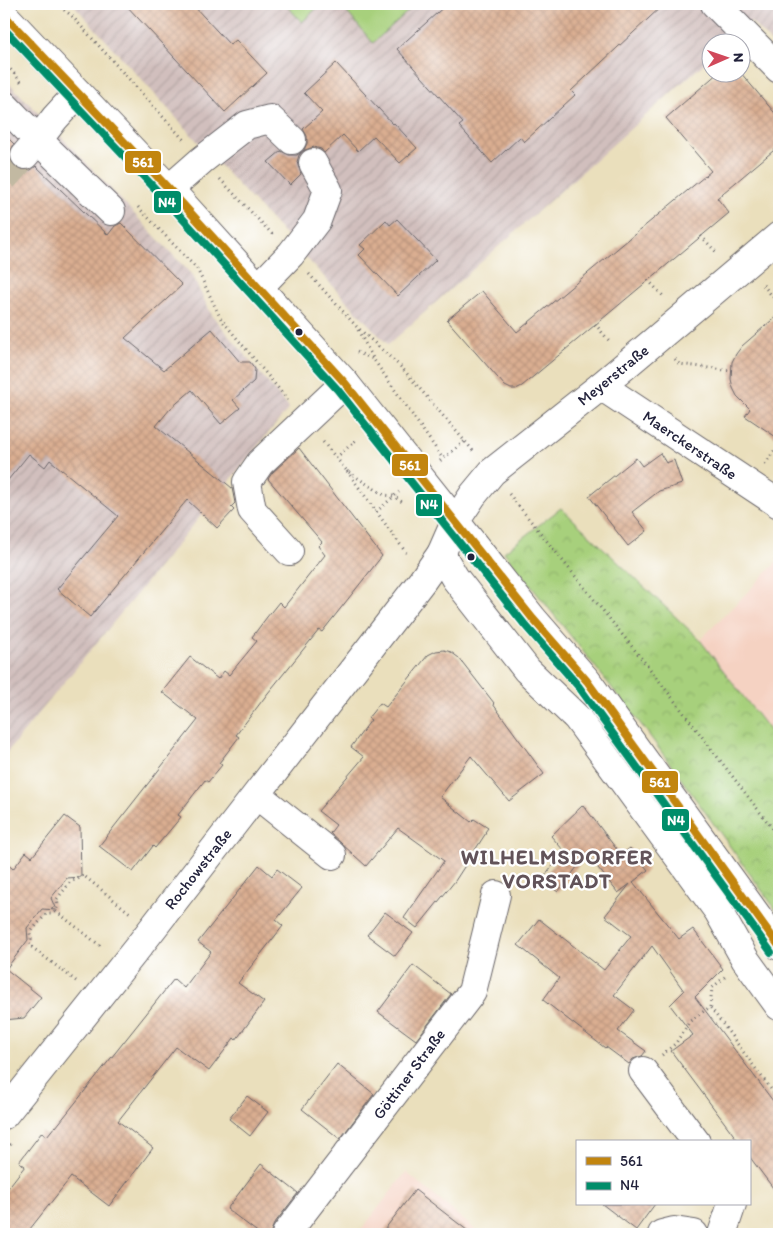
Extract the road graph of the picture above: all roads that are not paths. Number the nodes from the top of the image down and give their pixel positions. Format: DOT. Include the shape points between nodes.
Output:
graph roads {
  1 [pos="715,4"];
  2 [pos="4,15"];
  3 [pos="779,68"];
  4 [pos="78,93"];
  5 [pos="4,105"];
  6 [pos="292,140"];
  7 [pos="31,147"];
  8 [pos="313,163"];
  9 [pos="169,189"];
  10 [pos="124,209"];
  11 [pos="779,236"];
  12 [pos="259,287"];
  13 [pos="345,383"];
  14 [pos="600,386"];
  15 [pos="779,504"];
  16 [pos="455,522"];
  17 [pos="289,551"];
  18 [pos="441,554"];
  19 [pos="257,795"];
  20 [pos="332,855"];
  21 [pos="496,895"];
  22 [pos="746,900"];
  23 [pos="718,911"];
  24 [pos="779,946"];
  25 [pos="779,1006"];
  26 [pos="643,1071"];
  27 [pos="4,1115"];
  28 [pos="695,1140"];
  29 [pos="731,1206"];
  30 [pos="286,1234"];
  31 [pos="662,1234"];
  32 [pos="694,1234"];
  33 [pos="722,1234"];
  1 -- 3 [label="street"];
  2 -- 4 [label="street"];
  4 -- 7 [label="street"];
  4 -- 9 [label="street"];
  5 -- 7 [label="street"];
  6 -- 9 [label="street" via="270,119 247,125"];
  7 -- 10 [label="street"];
  8 -- 12 [label="street" via="328,190 317,220 291,254"];
  9 -- 12 [label="street"];
  11 -- 14 [label="street, Meyerstraße"];
  12 -- 13 [label="street"];
  13 -- 16 [label="street"];
  13 -- 17 [label="street" via="260,463 247,482 252,510"];
  14 -- 15 [label="street, Maerckerstraße"];
  14 -- 16 [label="street, Meyerstraße" via="492,472"];
  16 -- 18 [label="street, Rochowstraße"];
  16 -- 22 [label="street" via="588,681"];
  18 -- 19 [label="street, Rochowstraße"];
  18 -- 23 [label="street" via="455,578 527,670 577,718"];
  19 -- 20 [label="street"];
  19 -- 27 [label="street, Rochowstraße"];
  21 -- 30 [label="street, Göttiner Straße" via="472,992"];
  22 -- 23 [label="street"];
  22 -- 24 [label="street"];
  23 -- 25 [label="street" via="745,959"];
  26 -- 28 [label="street"];
  29 -- 33 [label="street"];
  31 -- 32 [label="street" via="674,1230"];
}
